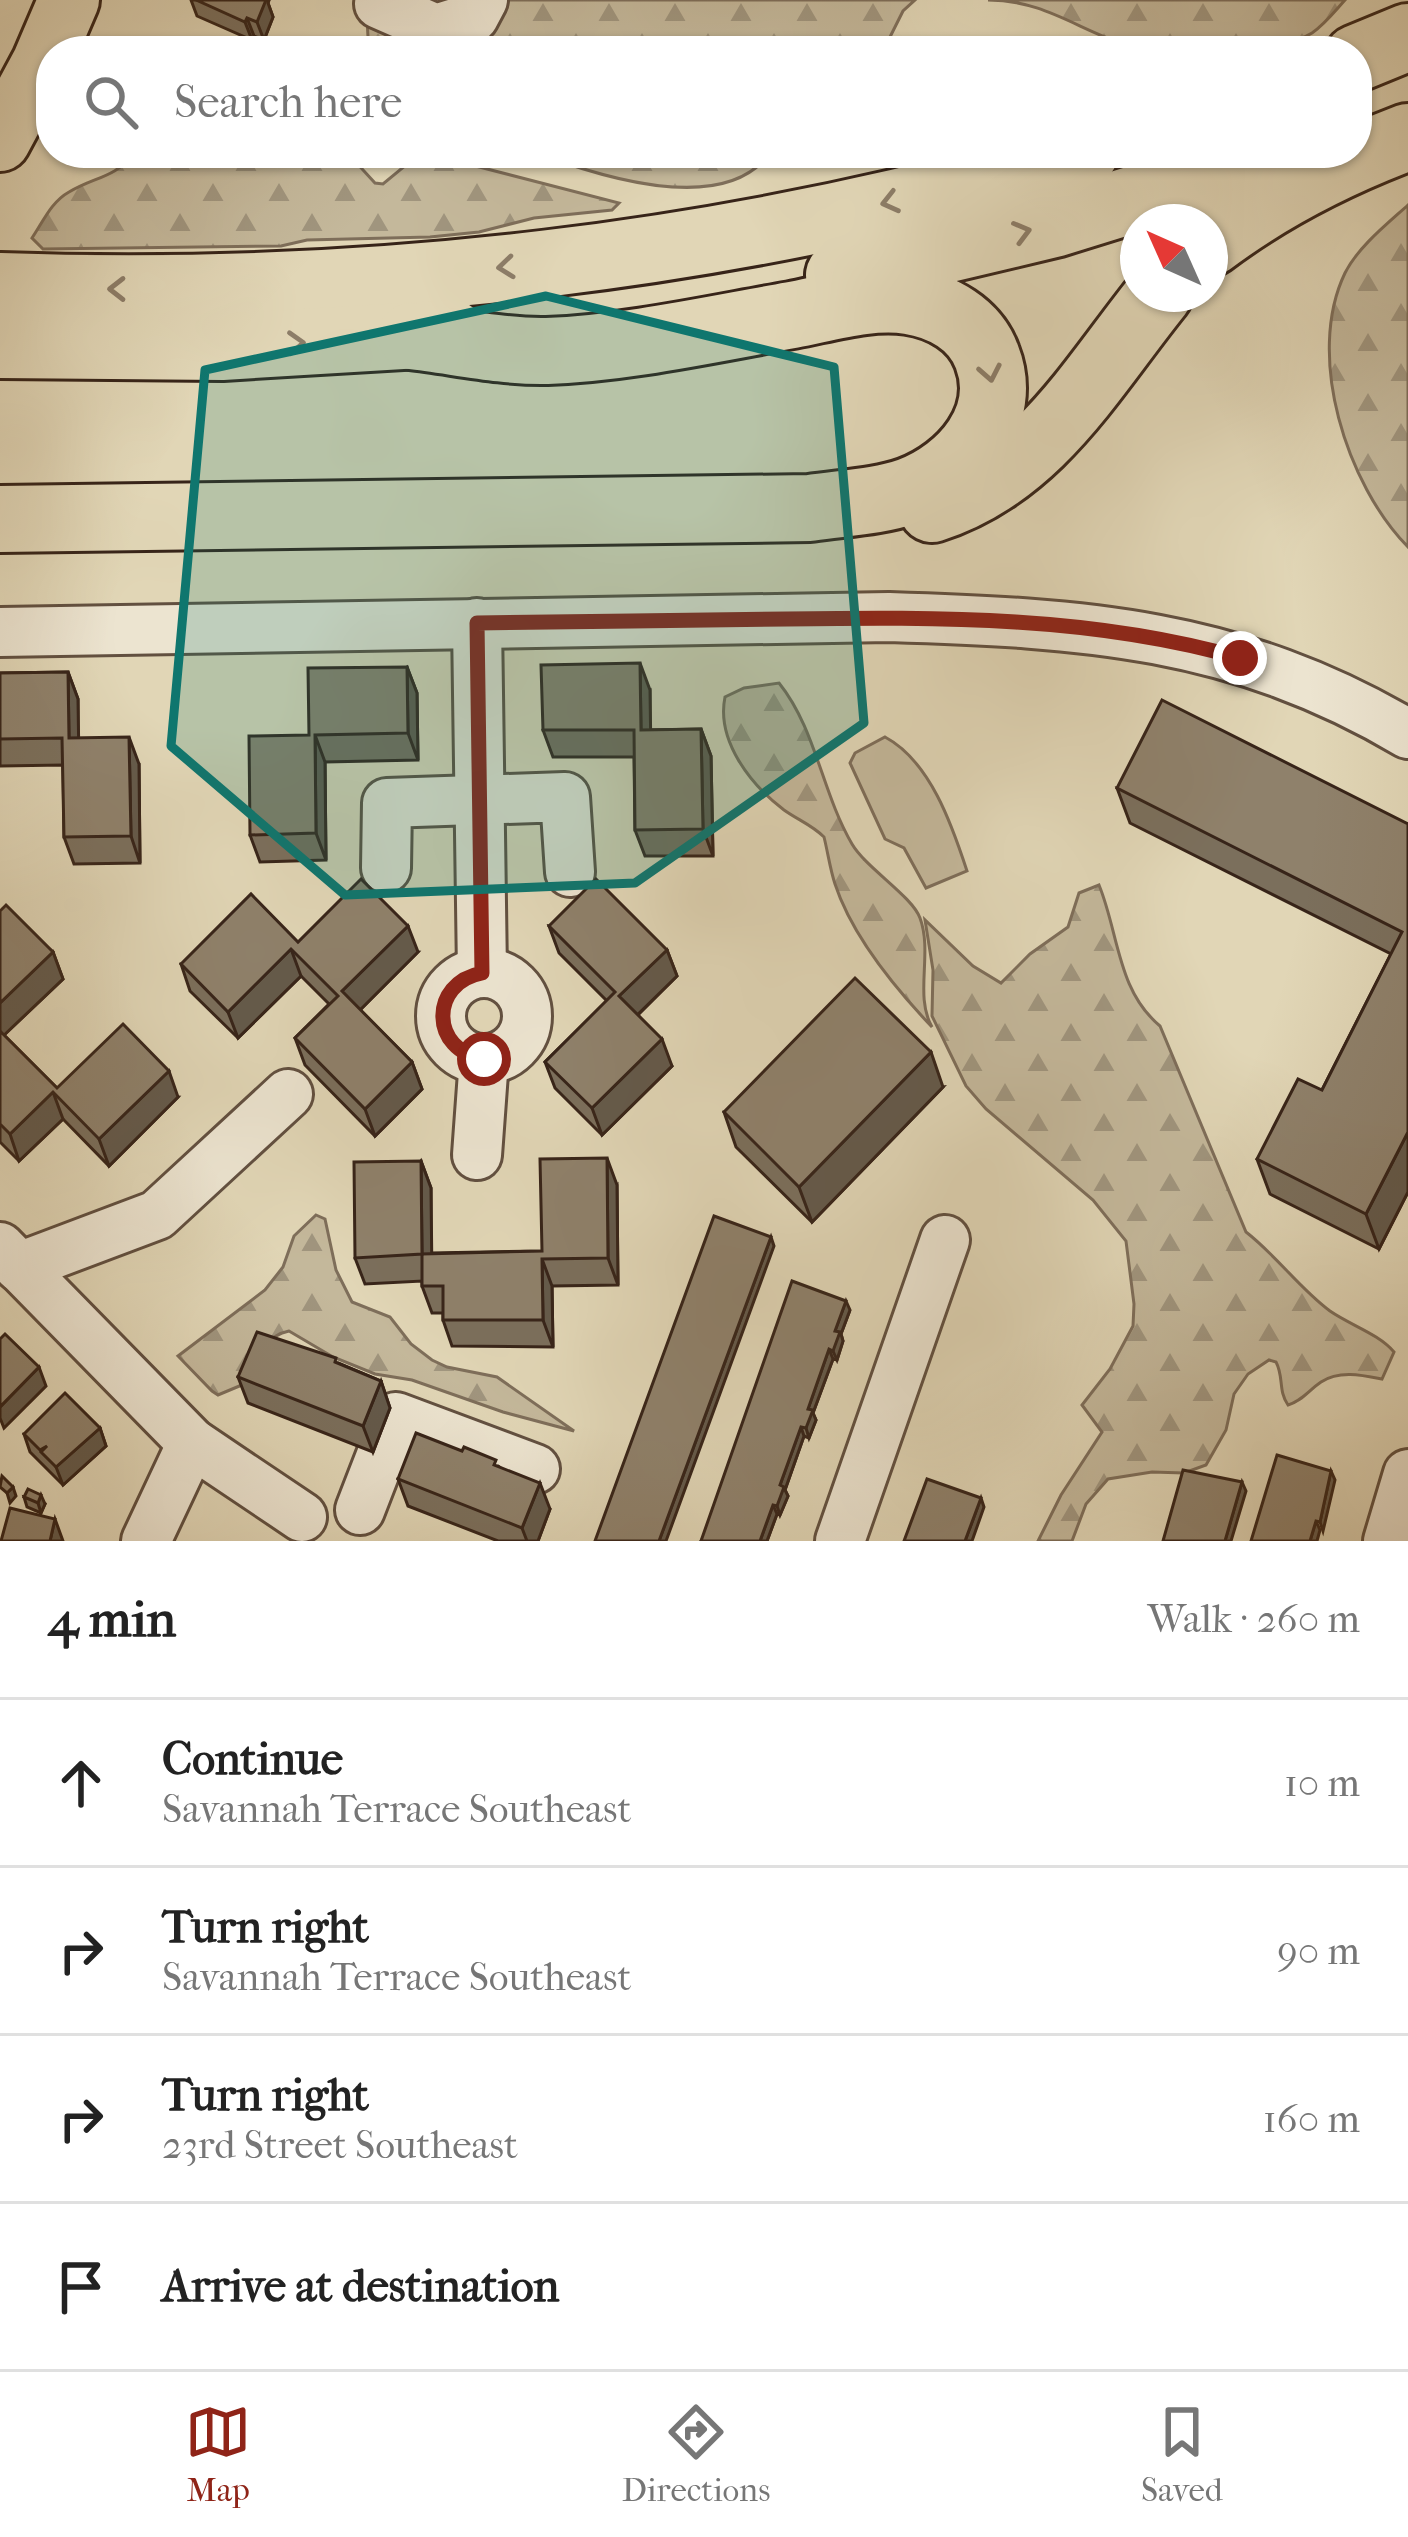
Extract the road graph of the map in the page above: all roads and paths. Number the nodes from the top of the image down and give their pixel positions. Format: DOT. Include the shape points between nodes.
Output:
graph roads {
  1 [pos="69,0"];
  2 [pos="482,0"];
  3 [pos="380,4"];
  4 [pos="48,36"];
  5 [pos="1408,37"];
  6 [pos="1372,52"];
  7 [pos="36,56"];
  8 [pos="8,103"];
  9 [pos="1408,106"];
  10 [pos="1372,120"];
  11 [pos="1408,137"];
  12 [pos="1372,152"];
  13 [pos="1024,168"];
  14 [pos="1235,168"];
  15 [pos="1335,168"];
  16 [pos="1228,230"];
  17 [pos="0,286"];
  18 [pos="1145,312"];
  19 [pos="410,336"];
  20 [pos="0,345"];
  21 [pos="810,508"];
  22 [pos="0,519"];
  23 [pos="477,623"];
  24 [pos="0,632"];
  25 [pos="1408,734"];
  26 [pos="479,800"];
  27 [pos="386,868"];
  28 [pos="570,872"];
  29 [pos="288,1094"];
  30 [pos="477,1155"];
  31 [pos="944,1240"];
  32 [pos="9,1257"];
  33 [pos="192,1443"];
  34 [pos="536,1469"];
  35 [pos="1408,1474"];
  36 [pos="368,1525"];
  37 [pos="298,1529"];
  38 [pos="146,1541"];
  39 [pos="840,1541"];
  40 [pos="1388,1541"];
  1 -- 4 [label="main road"];
  2 -- 3 [label="street" via="474,16 436,29"];
  5 -- 6 [label="highway"];
  7 -- 8 [label="main road"];
  9 -- 10 [label="highway"];
  11 -- 12 [label="highway"];
  13 -- 17 [label="highway, one-way" via="812,220 578,259 280,285"];
  19 -- 14 [label="highway, one-way" via="632,310 890,264"];
  15 -- 16 [label="highway"];
  18 -- 21 [label="highway" via="1046,439 975,493 897,516"];
  20 -- 19 [label="highway, one-way" via="222,347"];
  19 -- 21 [label="highway, one-way" via="544,351 893,299 960,321 983,346 993,377 993,406 970,448 913,489"];
  21 -- 22 [label="highway"];
  23 -- 24 [label="street"];
  23 -- 25 [label="street" via="889,617 1075,625 1240,658"];
  23 -- 26 [label="street"];
  26 -- 27 [label="street" via="387,803"];
  26 -- 28 [label="street" via="566,797"];
  26 -- 30 [label="street" via="482,973 510,980 527,1016 519,1041 484,1059"];
  29 -- 32 [label="street" via="157,1215"];
  31 -- 39 [label="street"];
  32 -- 33 [label="street"];
  33 -- 37 [label="street"];
  33 -- 38 [label="street"];
  34 -- 36 [label="street" via="397,1417"];
  35 -- 40 [label="street"];
  36 -- 37 [label="street" via="329,1501 314,1506"];
}
